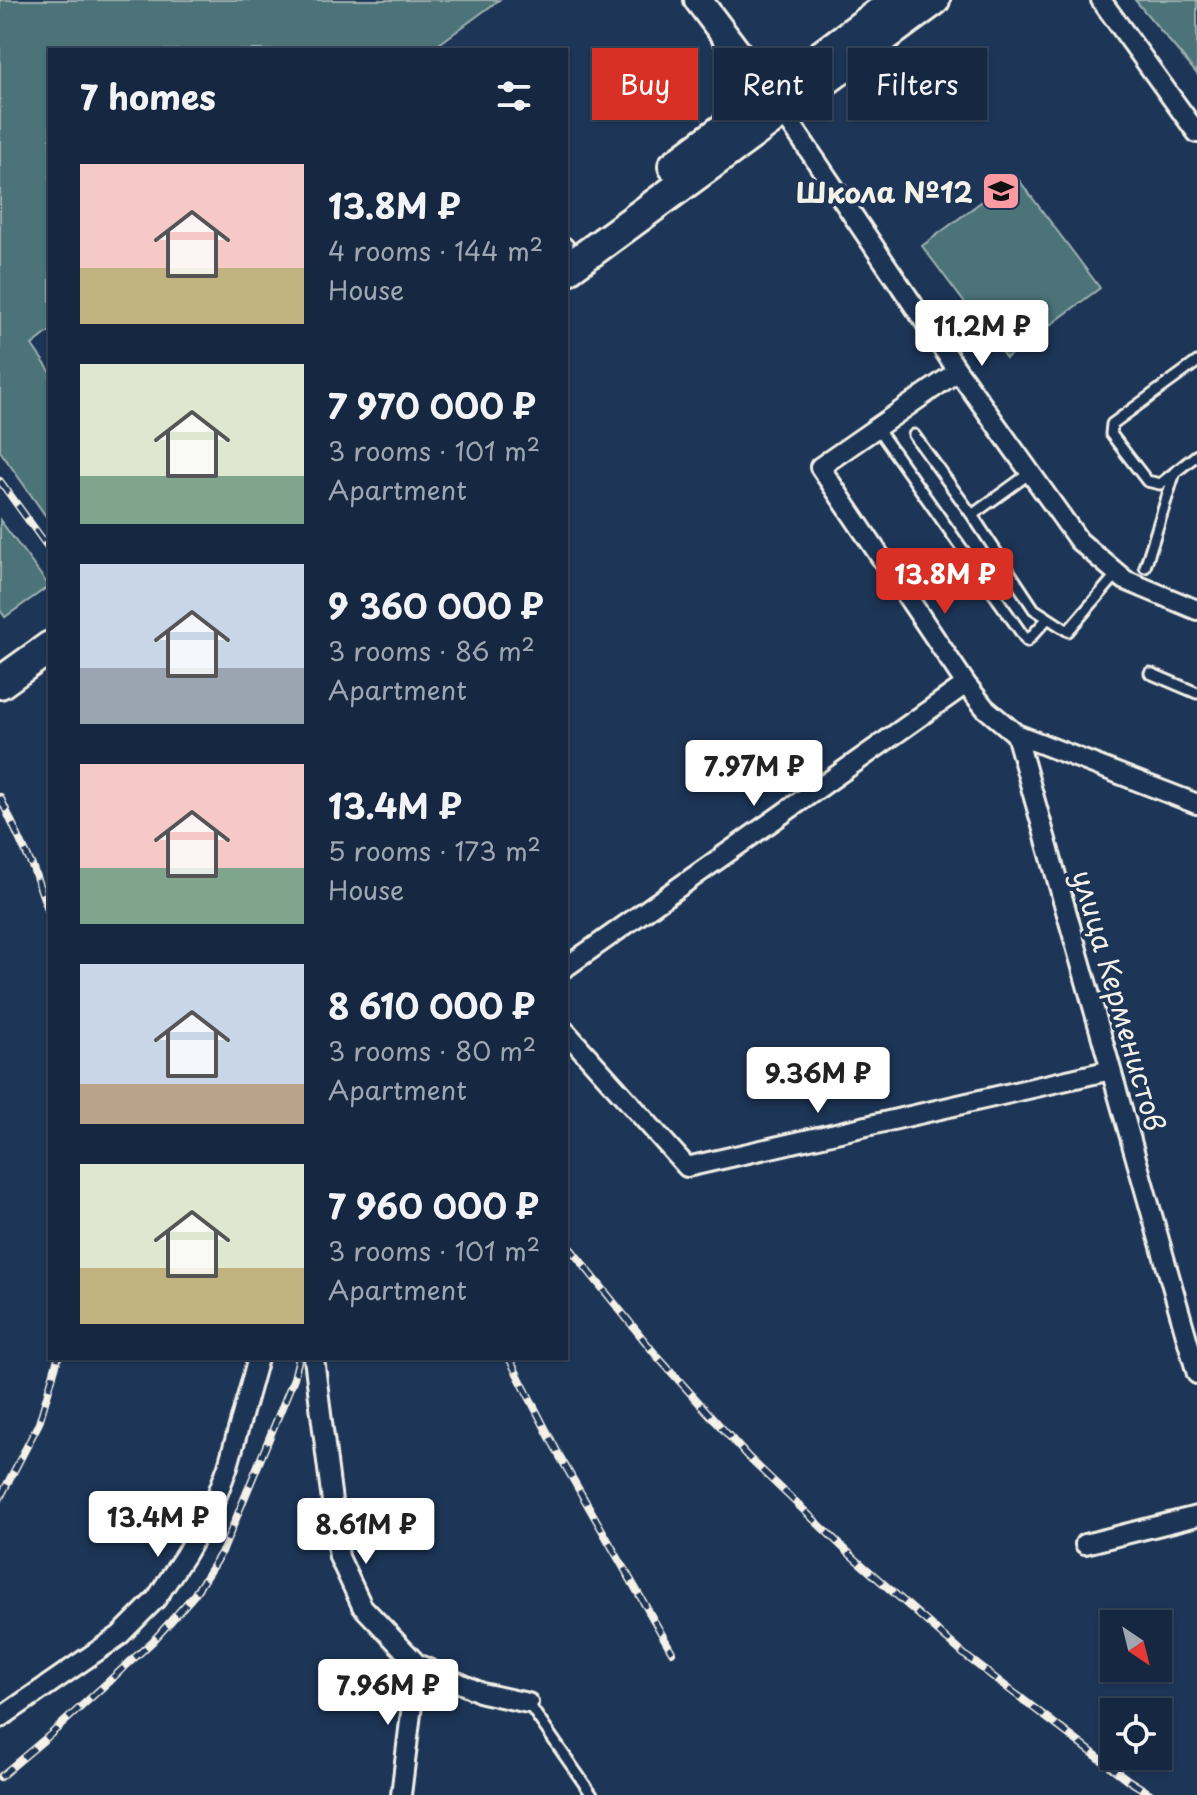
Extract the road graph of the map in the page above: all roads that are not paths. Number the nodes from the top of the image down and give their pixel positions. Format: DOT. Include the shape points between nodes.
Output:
graph roads {
  1 [pos="698,0"];
  2 [pos="897,0"];
  3 [pos="934,0"];
  4 [pos="1101,0"];
  5 [pos="734,48"];
  6 [pos="832,55"];
  7 [pos="832,66"];
  8 [pos="752,120"];
  9 [pos="788,120"];
  10 [pos="1197,133"];
  11 [pos="568,250"];
  12 [pos="1197,362"];
  13 [pos="958,371"];
  14 [pos="877,428"];
  15 [pos="914,435"];
  16 [pos="1197,455"];
  17 [pos="1175,472"];
  18 [pos="1030,473"];
  19 [pos="972,515"];
  20 [pos="1145,567"];
  21 [pos="1117,574"];
  22 [pos="1197,610"];
  23 [pos="1048,618"];
  24 [pos="48,624"];
  25 [pos="48,648"];
  26 [pos="0,659"];
  27 [pos="1150,673"];
  28 [pos="0,683"];
  29 [pos="966,684"];
  30 [pos="1197,693"];
  31 [pos="1016,734"];
  32 [pos="1197,804"];
  33 [pos="568,966"];
  34 [pos="568,1034"];
  35 [pos="1111,1070"];
  36 [pos="257,1360"];
  37 [pos="314,1360"];
  38 [pos="1197,1374"];
  39 [pos="1197,1516"];
  40 [pos="1085,1544"];
  41 [pos="417,1664"];
  42 [pos="528,1703"];
  43 [pos="0,1718"];
  44 [pos="401,1795"];
  45 [pos="592,1795"];
  1 -- 5 [label="street"];
  2 -- 6 [label="main road"];
  3 -- 7 [label="main road"];
  4 -- 10 [label="street"];
  8 -- 11 [label="main road"];
  9 -- 13 [label="street"];
  12 -- 17 [label="lane" via="1112,424 1111,434 1147,481 1160,484"];
  13 -- 14 [label="street"];
  13 -- 18 [label="street"];
  14 -- 23 [label="lane" via="1027,641"];
  14 -- 29 [label="street" via="820,467"];
  15 -- 19 [label="lane"];
  16 -- 17 [label="lane"];
  17 -- 20 [label="lane"];
  18 -- 19 [label="lane"];
  18 -- 21 [label="street" via="1079,541"];
  19 -- 23 [label="lane" via="1034,609"];
  21 -- 22 [label="street"];
  21 -- 23 [label="lane" via="1068,631"];
  24 -- 26 [label="main road"];
  25 -- 28 [label="main road"];
  27 -- 30 [label="lane"];
  29 -- 31 [label="street"];
  29 -- 33 [label="street"];
  31 -- 32 [label="street"];
  31 -- 35 [label="street, улица Керменистов"];
  34 -- 35 [label="street" via="687,1167"];
  35 -- 38 [label="street, улица Керменистов"];
  36 -- 43 [label="street" via="213,1506 156,1599 119,1636"];
  37 -- 41 [label="street" via="339,1557 362,1606"];
  39 -- 40 [label="street"];
  41 -- 42 [label="street" via="482,1693"];
  41 -- 44 [label="street"];
  42 -- 45 [label="lane"];
}
